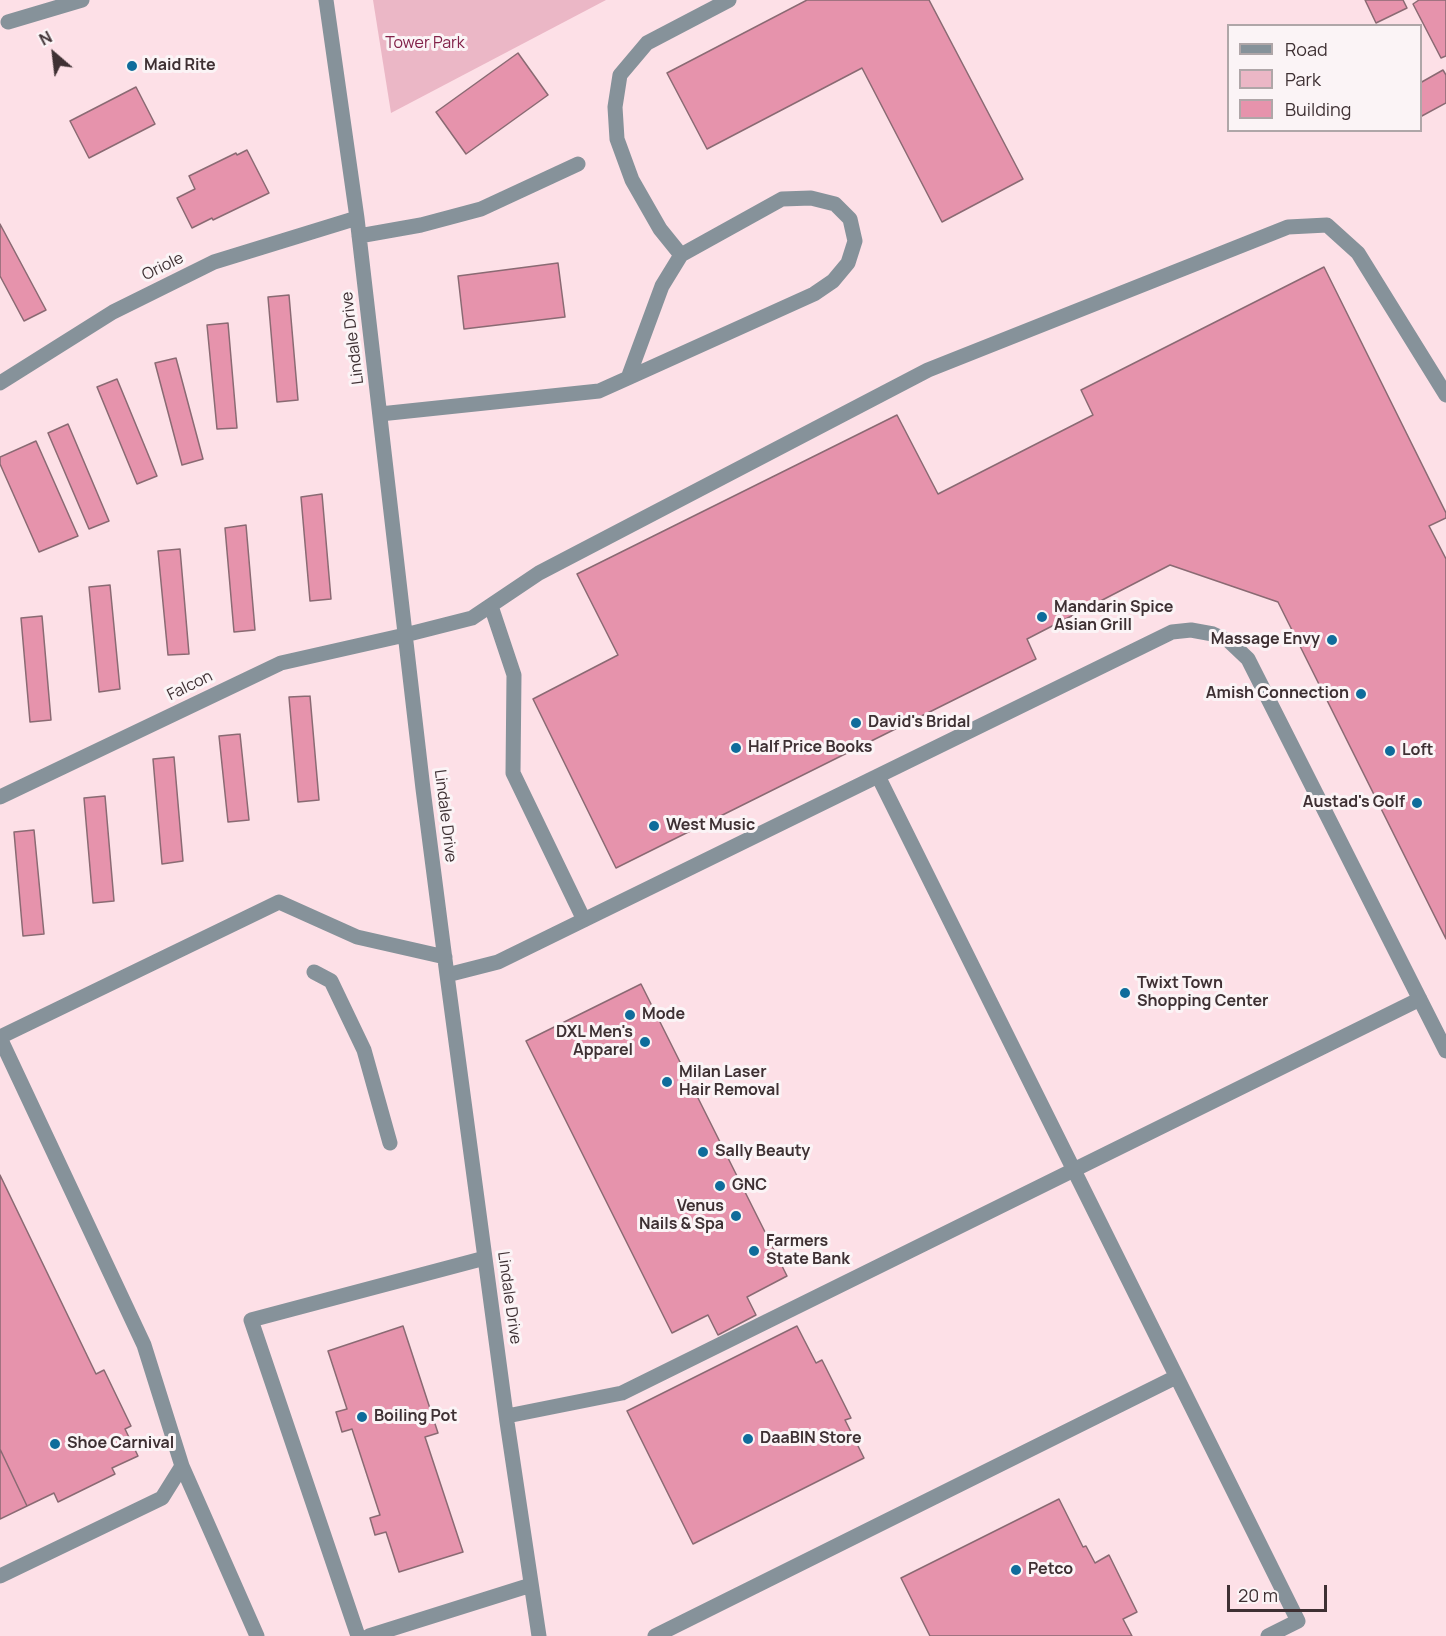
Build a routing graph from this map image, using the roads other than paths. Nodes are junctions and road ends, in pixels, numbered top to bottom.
1 (82, 0) edge
2 (326, 0) edge
3 (729, 0) edge
4 (8, 22) dead end
5 (578, 164) dead end
6 (357, 218) junction
7 (359, 236) junction
8 (681, 255) junction
9 (628, 378) junction
10 (0, 383) edge
11 (1446, 395) edge
12 (380, 414) junction
13 (491, 606) junction
14 (405, 635) junction
15 (878, 776) junction
16 (0, 797) edge
17 (584, 920) junction
18 (445, 957) junction
19 (314, 972) dead end
20 (447, 975) junction
21 (1420, 999) junction
22 (0, 1037) edge
23 (1446, 1051) edge
24 (390, 1143) dead end
25 (1073, 1170) junction
26 (485, 1258) junction
27 (1176, 1377) junction
28 (507, 1416) junction
29 (182, 1466) junction
30 (0, 1576) edge
31 (531, 1585) junction
32 (257, 1636) edge
33 (358, 1636) edge
34 (369, 1636) edge
35 (539, 1636) edge
36 (655, 1636) edge
37 (1268, 1636) edge

1 - 4 street
2 - 6 street, Lindale Drive
3 - 8 street
5 - 7 street
6 - 7 street, Lindale Drive
6 - 10 street, Oriole
7 - 12 street, Lindale Drive
8 - 9 street
8 - 9 street
9 - 12 street
11 - 13 street, Falcon
12 - 14 street, Lindale Drive
13 - 14 street, Falcon
13 - 17 street
14 - 16 street, Falcon
14 - 18 street, Lindale Drive
15 - 17 street
15 - 21 street
15 - 25 street
17 - 20 street
18 - 20 street, Lindale Drive
18 - 22 street
19 - 24 street
20 - 26 street, Lindale Drive
21 - 23 street
21 - 25 street
22 - 29 street
25 - 27 street
25 - 28 street
26 - 28 street, Lindale Drive
26 - 33 street
27 - 36 street
27 - 37 street
28 - 31 street, Lindale Drive
29 - 30 street
29 - 32 street
31 - 34 street
31 - 35 street, Lindale Drive

